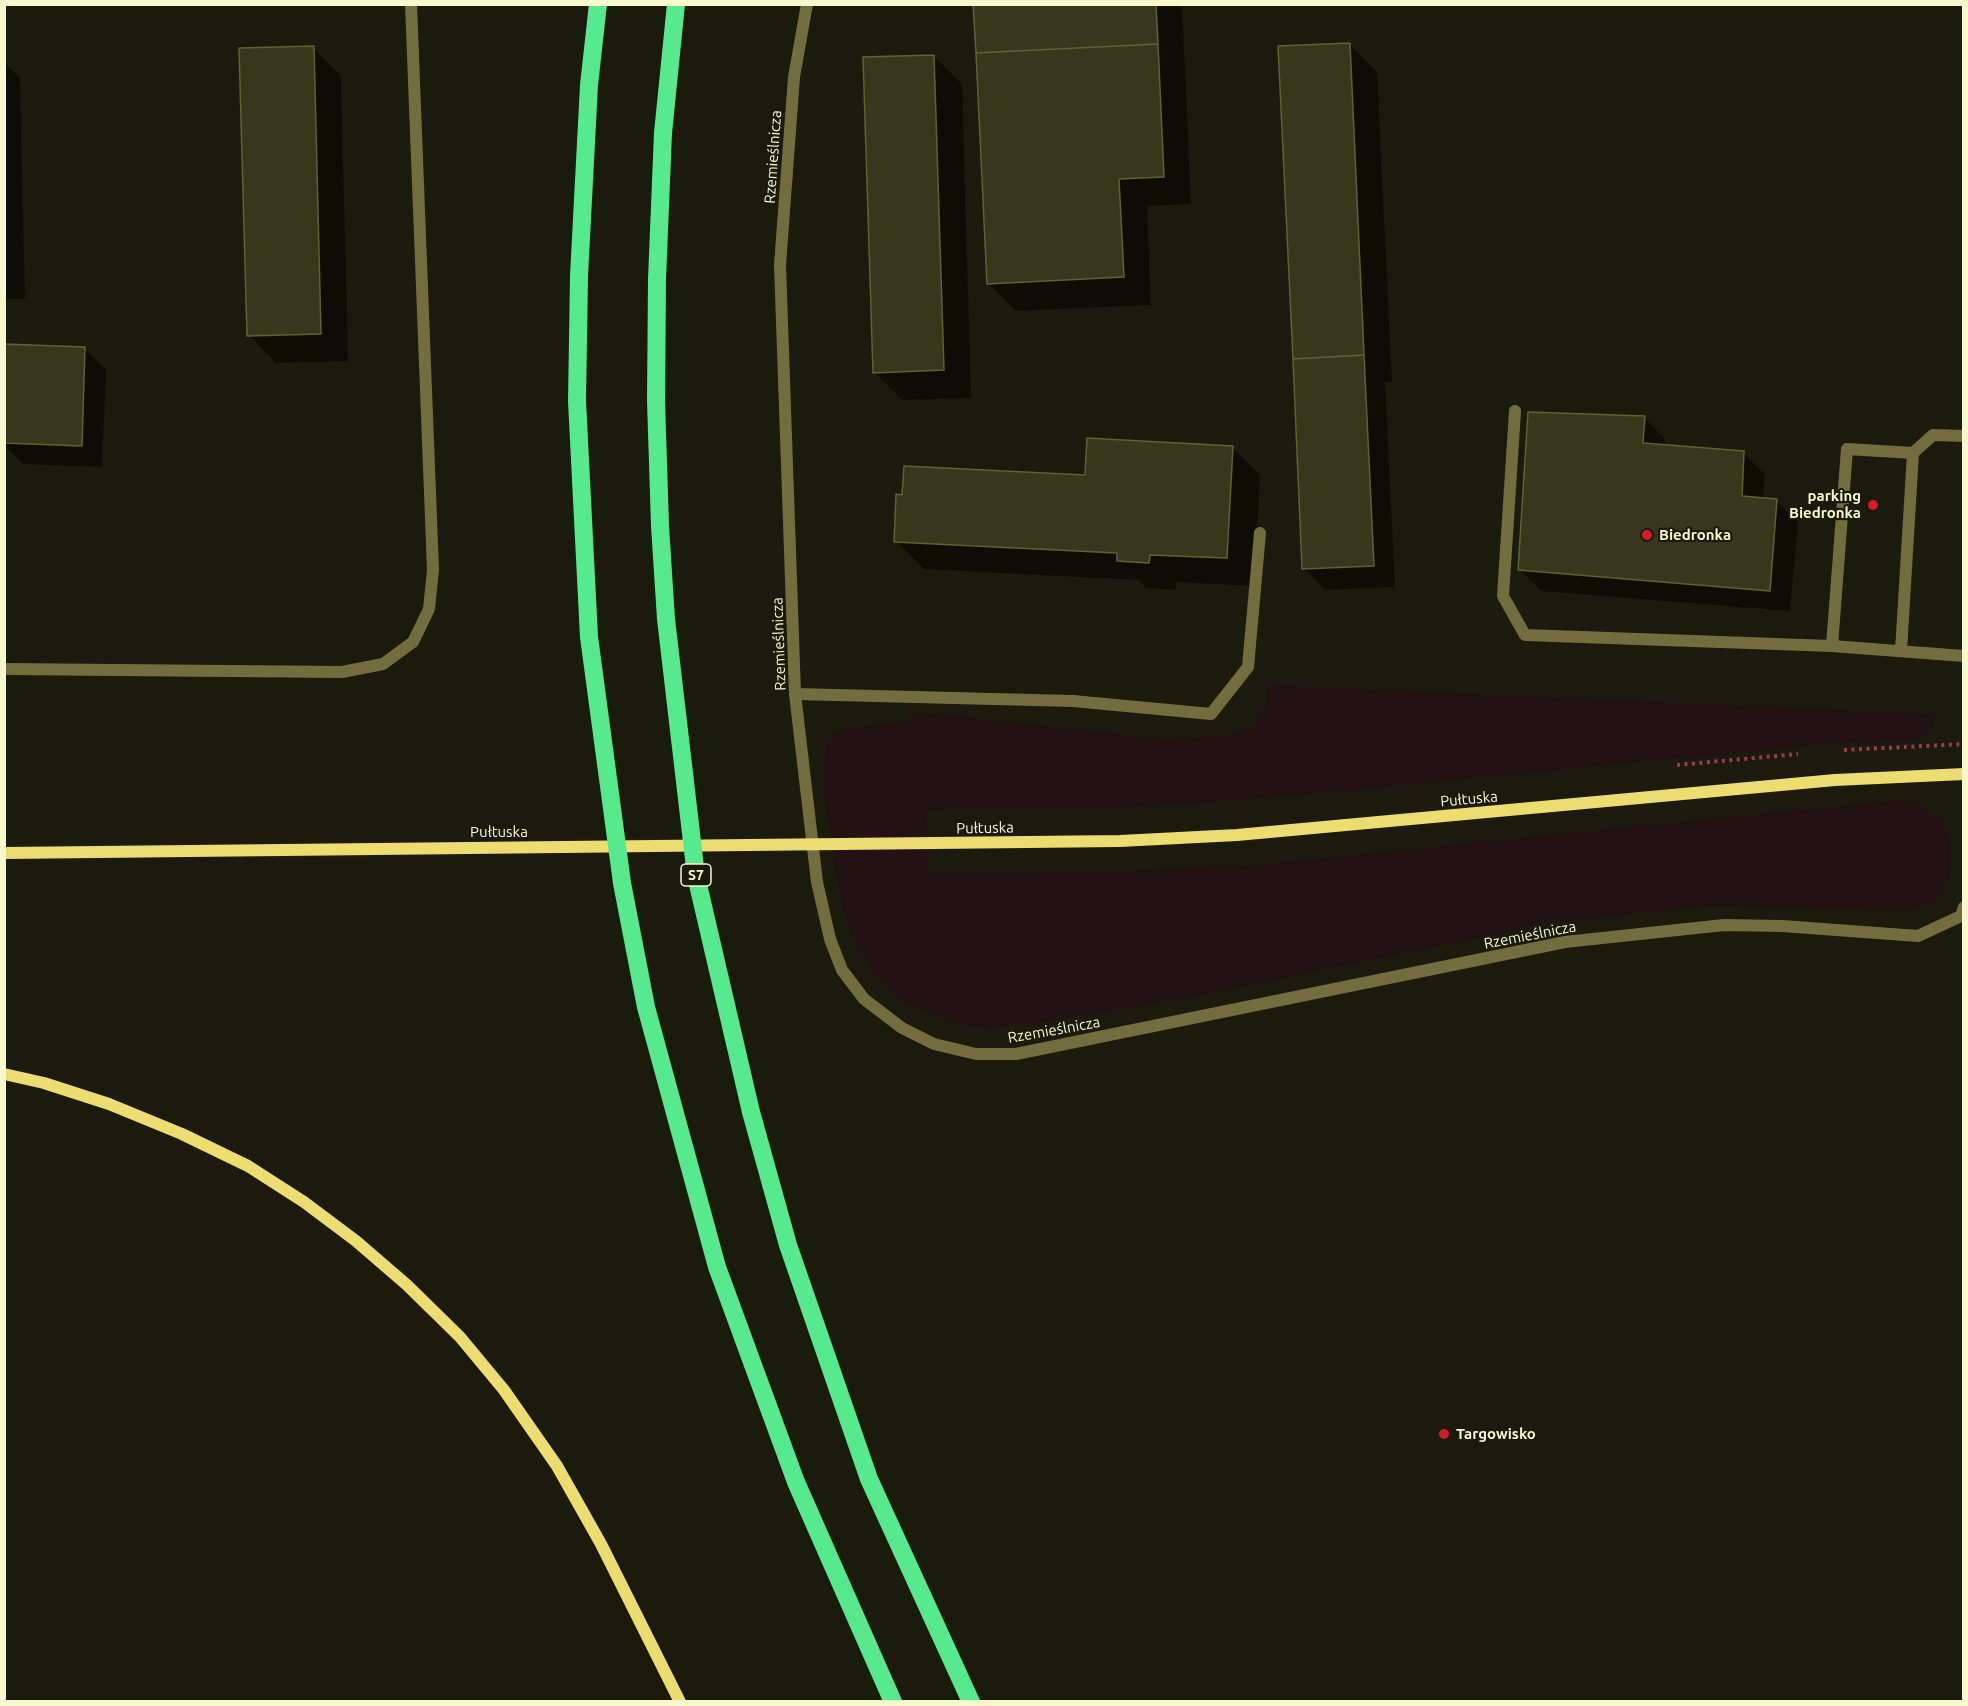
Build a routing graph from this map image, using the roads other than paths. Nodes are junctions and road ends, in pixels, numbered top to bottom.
1 (411, 4) edge
2 (598, 4) edge
3 (676, 4) edge
4 (807, 4) edge
5 (1515, 411) dead end
6 (1964, 436) edge
7 (1913, 453) junction
8 (1260, 533) dead end
9 (1832, 646) junction
10 (1901, 651) junction
11 (1964, 656) edge
12 (4, 669) edge
13 (795, 694) junction
14 (1964, 774) edge
15 (4, 853) edge
16 (1964, 907) edge
17 (4, 1074) edge
18 (681, 1701) edge
19 (893, 1701) edge
20 (971, 1701) edge

1 - 12 street
2 - 19 highway
3 - 20 highway, S7
4 - 13 street, Rzemieślnicza
5 - 9 street
6 - 7 street
7 - 9 street
7 - 10 street
8 - 13 street
9 - 10 street
10 - 11 street
13 - 16 street, Rzemieślnicza
14 - 15 main road, Pułtuska
17 - 18 main road

